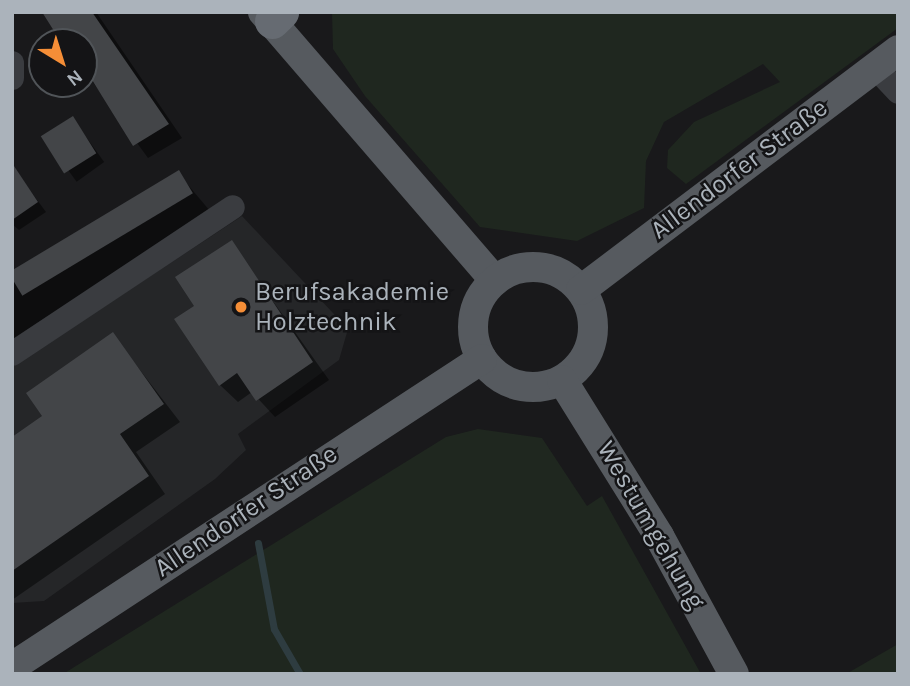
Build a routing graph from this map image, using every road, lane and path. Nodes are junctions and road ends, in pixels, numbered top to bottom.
1 (272, 15) edge
2 (886, 59) edge
3 (898, 92) edge
4 (233, 207) dead end
5 (495, 281) junction
6 (581, 290) junction
7 (12, 354) edge
8 (482, 359) junction
9 (562, 380) junction
10 (12, 667) edge
11 (734, 674) edge

1 - 5 main road
2 - 3 lane
2 - 6 main road, Allendorfer Straße
4 - 7 lane
5 - 6 main road
5 - 8 main road
6 - 9 main road
8 - 9 main road
8 - 10 main road, Allendorfer Straße
9 - 11 main road, Westumgehung

